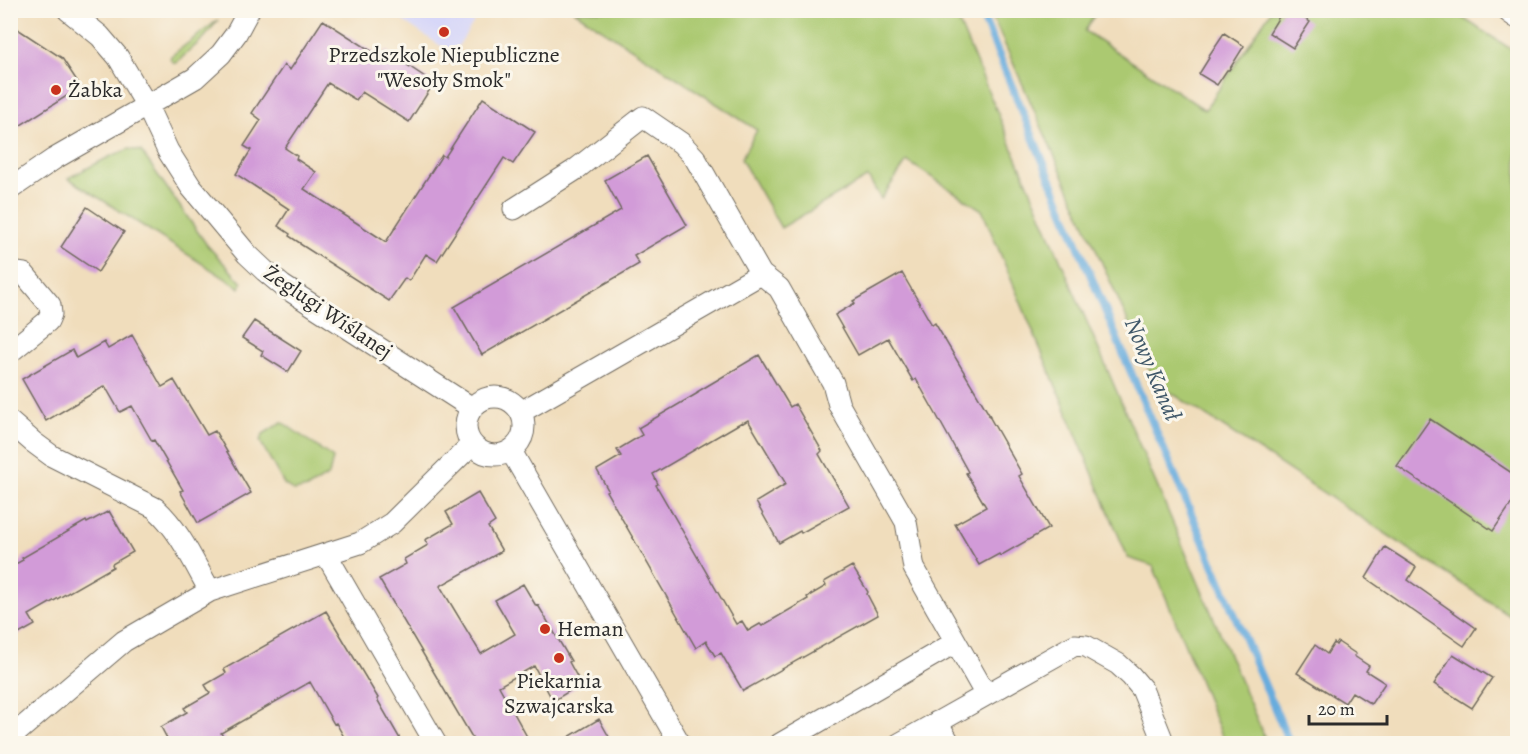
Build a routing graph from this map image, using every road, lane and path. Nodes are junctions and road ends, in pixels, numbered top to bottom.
1 (68, 10) edge
2 (249, 10) edge
3 (1511, 10) edge
4 (1518, 15) edge
5 (147, 106) junction
6 (10, 189) edge
7 (514, 209) dead end
8 (761, 274) junction
9 (10, 276) edge
10 (10, 352) edge
11 (472, 408) junction
12 (521, 412) junction
13 (10, 422) edge
14 (472, 444) junction
15 (511, 451) junction
16 (326, 555) junction
17 (210, 591) junction
18 (956, 642) junction
19 (986, 695) junction
20 (937, 722) junction
21 (10, 738) edge
22 (436, 744) edge
23 (680, 744) edge
24 (780, 744) edge
25 (899, 744) edge
26 (950, 744) edge
27 (1164, 744) edge

1 - 5 street, Żeglugi Wiślanej
2 - 5 street
3 - 4 street
5 - 6 street
5 - 11 street, Żeglugi Wiślanej
7 - 8 street
8 - 12 street
8 - 18 street
9 - 10 street
11 - 12 street
11 - 14 street
12 - 15 street
13 - 17 street
14 - 15 street
14 - 16 street
15 - 23 street
16 - 17 street
16 - 22 street
17 - 21 street
18 - 19 street
18 - 24 street
19 - 20 street
19 - 27 street
20 - 25 street
20 - 26 street

